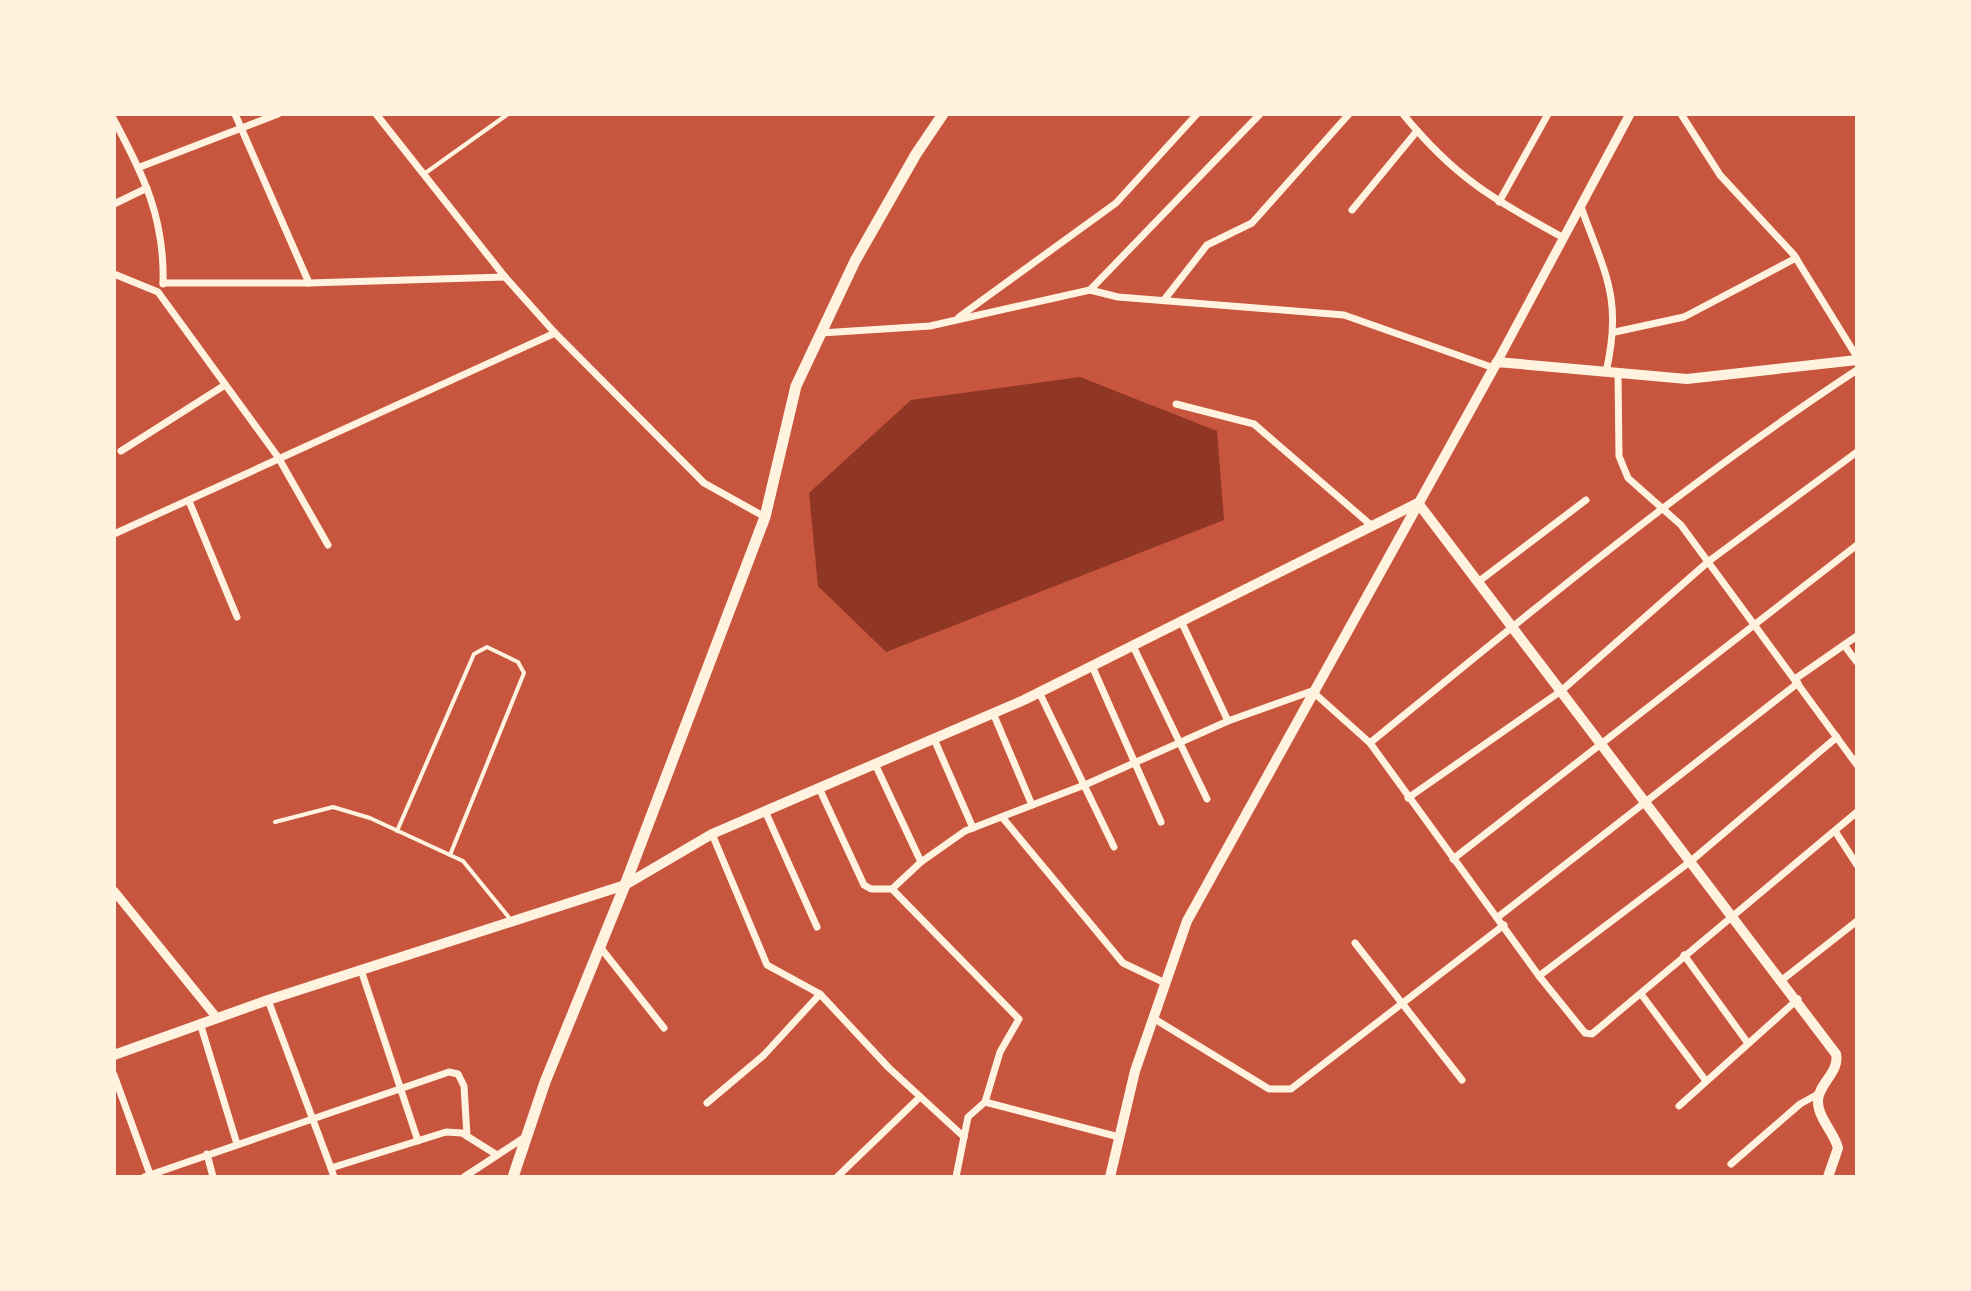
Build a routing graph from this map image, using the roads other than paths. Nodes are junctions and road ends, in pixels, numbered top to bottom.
1 (235, 114) edge
2 (278, 114) edge
3 (376, 114) edge
4 (508, 114) edge
5 (943, 114) edge
6 (1197, 114) edge
7 (1260, 114) edge
8 (1349, 114) edge
9 (1403, 114) edge
10 (1548, 114) edge
11 (1630, 114) edge
12 (1681, 114) edge
13 (114, 120) edge
14 (242, 128) junction
15 (1417, 131) junction
16 (140, 167) junction
17 (424, 174) junction
18 (147, 188) junction
19 (1499, 202) junction
20 (114, 204) edge
21 (1581, 207) junction
22 (1352, 210) dead end
23 (1564, 238) junction
24 (1796, 258) junction
25 (114, 274) edge
26 (505, 277) junction
27 (163, 283) junction
28 (309, 283) junction
29 (1090, 290) junction
30 (158, 292) junction
31 (1164, 300) junction
32 (955, 320) junction
33 (1615, 332) junction
34 (555, 333) junction
35 (821, 333) junction
36 (1857, 359) edge
37 (1496, 365) junction
38 (1857, 370) edge
39 (1606, 372) junction
40 (1618, 373) junction
41 (225, 385) junction
42 (1176, 404) dead end
43 (121, 451) dead end
44 (1857, 452) edge
45 (278, 457) junction
46 (1586, 500) dead end
47 (189, 501) junction
48 (1418, 503) junction
49 (1662, 507) junction
50 (765, 517) junction
51 (1372, 526) junction
52 (114, 534) edge
53 (328, 545) dead end
54 (1857, 545) edge
55 (1709, 561) junction
56 (1478, 582) junction
57 (237, 617) dead end
58 (1181, 621) junction
59 (1754, 621) junction
60 (1512, 627) junction
61 (1857, 636) edge
62 (1844, 645) junction
63 (1133, 646) junction
64 (1857, 662) edge
65 (1092, 666) junction
66 (1797, 681) junction
67 (1312, 691) junction
68 (1561, 691) junction
69 (1039, 692) junction
70 (993, 713) junction
71 (1228, 721) junction
72 (1837, 737) junction
73 (934, 739) junction
74 (1600, 742) junction
75 (1180, 743) junction
76 (1370, 743) junction
77 (1135, 763) junction
78 (875, 764) junction
79 (1857, 765) edge
80 (1082, 786) junction
81 (819, 788) junction
82 (1408, 798) junction
83 (1207, 799) dead end
84 (1646, 802) junction
85 (1032, 805) junction
86 (765, 811) junction
87 (1857, 812) edge
88 (1002, 817) junction
89 (275, 822) dead end
90 (1161, 822) dead end
91 (973, 828) junction
92 (397, 831) junction
93 (1835, 831) junction
94 (712, 834) junction
95 (1114, 847) dead end
96 (450, 855) junction
97 (1453, 859) junction
98 (1691, 861) junction
99 (921, 862) junction
100 (1857, 865) edge
101 (625, 885) junction
102 (892, 889) junction
103 (114, 891) edge
104 (1498, 917) junction
105 (1733, 917) junction
106 (1857, 921) edge
107 (512, 922) junction
108 (1504, 925) junction
109 (817, 927) dead end
110 (1355, 943) dead end
111 (600, 947) junction
112 (1684, 955) junction
113 (362, 973) junction
114 (1539, 976) junction
115 (1782, 980) junction
116 (1165, 983) junction
117 (820, 994) junction
118 (1641, 994) junction
119 (1798, 999) junction
120 (268, 1000) junction
121 (1404, 1003) junction
122 (217, 1018) junction
123 (1153, 1018) junction
124 (200, 1023) junction
125 (664, 1028) dead end
126 (1747, 1042) junction
127 (114, 1055) edge
128 (114, 1075) edge
129 (1462, 1080) dead end
130 (1706, 1081) junction
131 (400, 1088) junction
132 (1820, 1093) junction
133 (920, 1097) junction
134 (985, 1102) junction
135 (707, 1103) dead end
136 (1679, 1106) dead end
137 (314, 1116) junction
138 (467, 1136) junction
139 (527, 1136) junction
140 (964, 1137) junction
141 (1119, 1137) junction
142 (418, 1141) junction
143 (237, 1144) junction
144 (207, 1154) junction
145 (497, 1155) junction
146 (1731, 1164) dead end
147 (331, 1168) junction
148 (148, 1176) edge
149 (213, 1177) edge
150 (334, 1177) edge
151 (464, 1177) edge
152 (513, 1177) edge
153 (837, 1177) edge
154 (956, 1177) edge
155 (1110, 1177) edge
156 (1828, 1177) edge

1 - 14 street
2 - 14 street
3 - 17 street
4 - 17 lane
5 - 35 main road
6 - 32 street
7 - 29 street
8 - 31 street
9 - 15 street
10 - 19 street
11 - 21 street
12 - 24 street
13 - 16 street
14 - 16 street
14 - 28 street
15 - 19 street
15 - 22 street
16 - 18 street
17 - 26 street
18 - 20 street
18 - 27 street
19 - 23 street
21 - 23 street
21 - 33 street
23 - 37 street
24 - 33 street
24 - 36 street
25 - 30 street
26 - 28 street
26 - 34 street
27 - 28 street
27 - 30 street
29 - 31 street
29 - 32 street
30 - 41 street
31 - 37 street
32 - 35 street
33 - 39 street
34 - 45 street
34 - 50 street
35 - 50 main road
36 - 40 main road
37 - 39 main road
37 - 48 main road
38 - 49 street
39 - 40 main road
40 - 49 street
41 - 43 street
41 - 45 street
42 - 51 street
44 - 55 street
45 - 47 street
45 - 53 street
46 - 56 street
47 - 52 street
47 - 57 street
48 - 51 main road
48 - 56 main road
48 - 67 main road
49 - 55 street
49 - 60 street
50 - 101 main road
51 - 58 main road
54 - 59 street
55 - 59 street
55 - 68 street
56 - 60 main road
58 - 63 main road
58 - 71 street
59 - 66 street
59 - 74 street
60 - 68 main road
60 - 76 street
61 - 62 street
62 - 64 street
62 - 66 street
63 - 65 main road
63 - 75 street
65 - 69 main road
65 - 77 street
66 - 72 street
66 - 84 street
67 - 71 street
67 - 76 street
67 - 116 main road
68 - 74 main road
68 - 82 street
69 - 70 main road
69 - 80 street
70 - 73 main road
70 - 85 street
71 - 75 street
72 - 79 street
72 - 98 street
73 - 78 main road
73 - 91 street
74 - 84 main road
74 - 97 street
75 - 77 street
75 - 83 street
76 - 82 street
77 - 80 street
77 - 90 street
78 - 81 main road
78 - 99 street
80 - 85 street
80 - 95 street
81 - 86 main road
81 - 102 street
82 - 97 street
84 - 98 main road
84 - 104 street
85 - 88 street
86 - 94 main road
86 - 109 street
87 - 93 street
88 - 91 street
88 - 116 street
89 - 92 lane
91 - 99 street
92 - 96 lane
92 - 96 lane
93 - 100 street
93 - 105 street
94 - 101 main road
94 - 117 street
96 - 107 lane
97 - 104 street
98 - 105 main road
98 - 114 street
99 - 102 street
101 - 107 main road
101 - 111 main road
102 - 134 street
103 - 122 street
104 - 108 street
105 - 112 street
105 - 115 main road
106 - 115 street
107 - 113 main road
108 - 114 street
108 - 121 street
110 - 121 street
111 - 125 street
111 - 139 main road
112 - 118 street
112 - 126 street
113 - 120 main road
113 - 131 street
114 - 118 street
115 - 119 main road
116 - 123 main road
117 - 133 street
117 - 135 street
118 - 130 street
119 - 126 street
119 - 132 main road
120 - 122 main road
120 - 137 street
121 - 123 street
121 - 129 street
122 - 124 main road
123 - 141 main road
124 - 127 main road
124 - 143 street
126 - 130 street
128 - 148 street
130 - 136 street
131 - 137 street
131 - 138 street
131 - 142 street
132 - 146 street
132 - 156 main road
133 - 140 street
133 - 153 street
134 - 140 street
134 - 141 street
137 - 143 street
137 - 147 street
138 - 142 street
138 - 145 street
139 - 145 street
139 - 152 main road
140 - 154 street
141 - 155 main road
142 - 147 street
143 - 144 street
144 - 148 street
144 - 149 street
145 - 151 street
147 - 150 street

